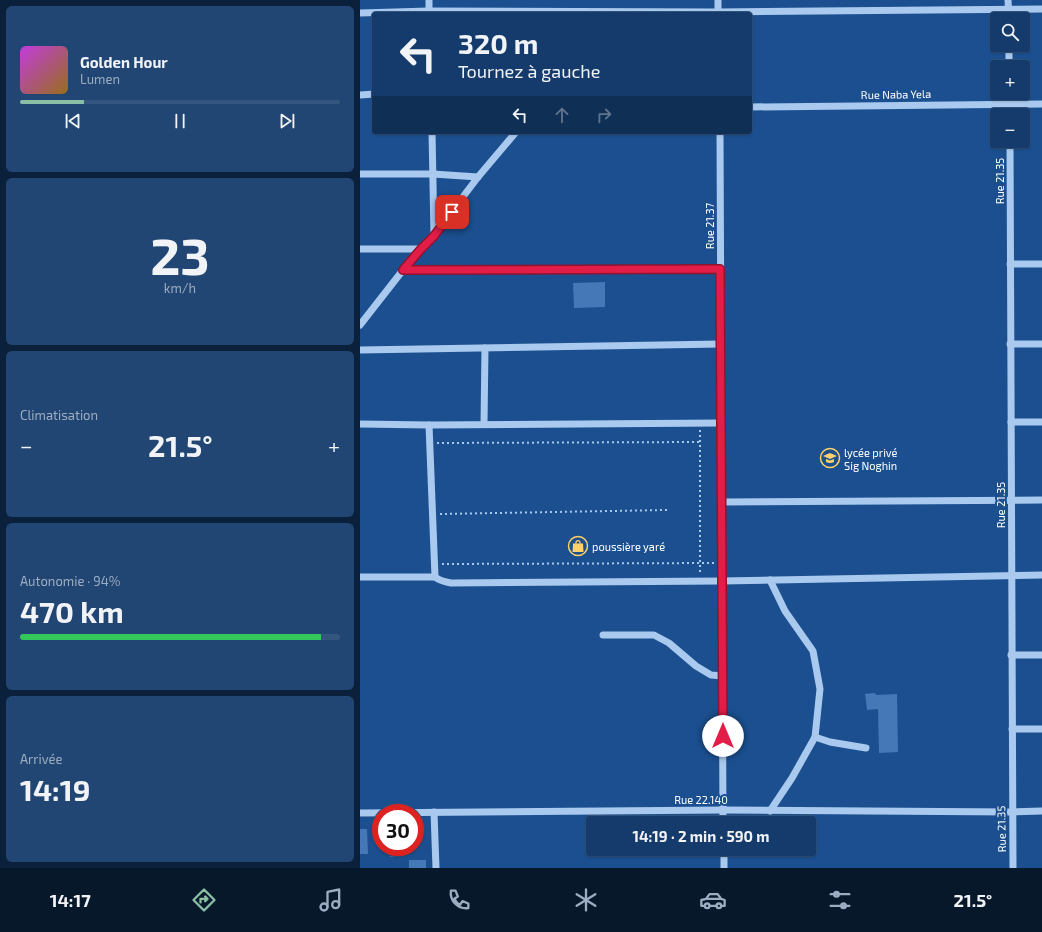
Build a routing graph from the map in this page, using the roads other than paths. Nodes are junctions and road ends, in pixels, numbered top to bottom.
1 (429, 0) edge
2 (718, 0) edge
3 (1008, 0) edge
4 (1042, 9) edge
5 (1009, 10) junction
6 (429, 12) edge
7 (718, 12) edge
8 (360, 13) edge
9 (372, 13) edge
10 (752, 13) edge
11 (372, 94) edge
12 (360, 95) edge
13 (1010, 100) edge
14 (1010, 104) junction
15 (1042, 104) edge
16 (752, 107) edge
17 (1010, 108) edge
18 (432, 134) edge
19 (514, 134) edge
20 (720, 134) edge
21 (1010, 148) edge
22 (360, 174) edge
23 (433, 174) junction
24 (478, 177) junction
25 (434, 236) junction
26 (421, 249) junction
27 (360, 250) edge
28 (1010, 264) junction
29 (1042, 264) edge
30 (720, 269) junction
31 (403, 270) junction
32 (360, 325) edge
33 (721, 344) junction
34 (1010, 344) junction
35 (1042, 344) edge
36 (485, 348) junction
37 (360, 350) edge
38 (1011, 422) junction
39 (1042, 422) edge
40 (721, 423) junction
41 (360, 424) edge
42 (484, 424) junction
43 (430, 425) junction
44 (1011, 500) junction
45 (1042, 500) edge
46 (722, 502) junction
47 (1011, 575) junction
48 (1042, 575) edge
49 (435, 577) junction
50 (362, 578) edge
51 (722, 580) junction
52 (770, 580) junction
53 (602, 635) dead end
54 (1011, 655) junction
55 (1042, 655) edge
56 (722, 676) junction
57 (1012, 729) junction
58 (1042, 729) edge
59 (815, 737) junction
60 (866, 748) dead end
61 (723, 810) junction
62 (770, 811) junction
63 (1042, 811) edge
64 (434, 812) junction
65 (1012, 812) junction
66 (360, 813) edge
67 (723, 816) edge
68 (724, 856) edge
69 (436, 868) edge
70 (724, 868) edge
71 (1013, 868) edge

1 - 6 street
2 - 7 street
3 - 5 street
4 - 5 street
5 - 10 street
8 - 9 street
11 - 12 street
13 - 14 street
14 - 15 street, Rue Naba Yela
14 - 16 street, Rue Naba Yela
14 - 17 street
18 - 23 street
19 - 24 street
20 - 30 street, Rue 21.37
21 - 28 street, Rue 21.35
22 - 23 street
23 - 24 street
23 - 25 street
24 - 25 street
25 - 26 street
26 - 27 street
26 - 31 street
28 - 29 street
28 - 34 street, Rue 21.35
30 - 31 street
30 - 33 street, Rue 21.37
31 - 32 street
33 - 36 street
33 - 40 street, Rue 21.37
34 - 35 street
34 - 38 street, Rue 21.35
36 - 37 street
36 - 42 street
38 - 39 street
38 - 44 street, Rue 21.35
40 - 42 street
40 - 46 street, Rue 21.37
41 - 43 street
42 - 43 street
43 - 49 street
44 - 45 street
44 - 46 street
44 - 47 street, Rue 21.35
46 - 51 street, Rue 21.37
47 - 48 street
47 - 52 street
47 - 54 street, Rue 21.35
49 - 50 street
49 - 51 street
51 - 52 street
51 - 56 street, Rue 21.37
52 - 59 street
53 - 56 street
54 - 55 street
54 - 57 street, Rue 21.35
56 - 61 street, Rue 21.37
57 - 58 street
57 - 65 street, Rue 21.35
59 - 60 street
59 - 62 street
61 - 62 street, Rue 22.140
61 - 64 street, Rue 22.140
61 - 67 street, Rue 21.37
62 - 65 street, Rue 22.140
63 - 65 street, Rue 22.140
64 - 66 street, Rue 22.140
64 - 69 street
65 - 71 street, Rue 21.35
68 - 70 street

